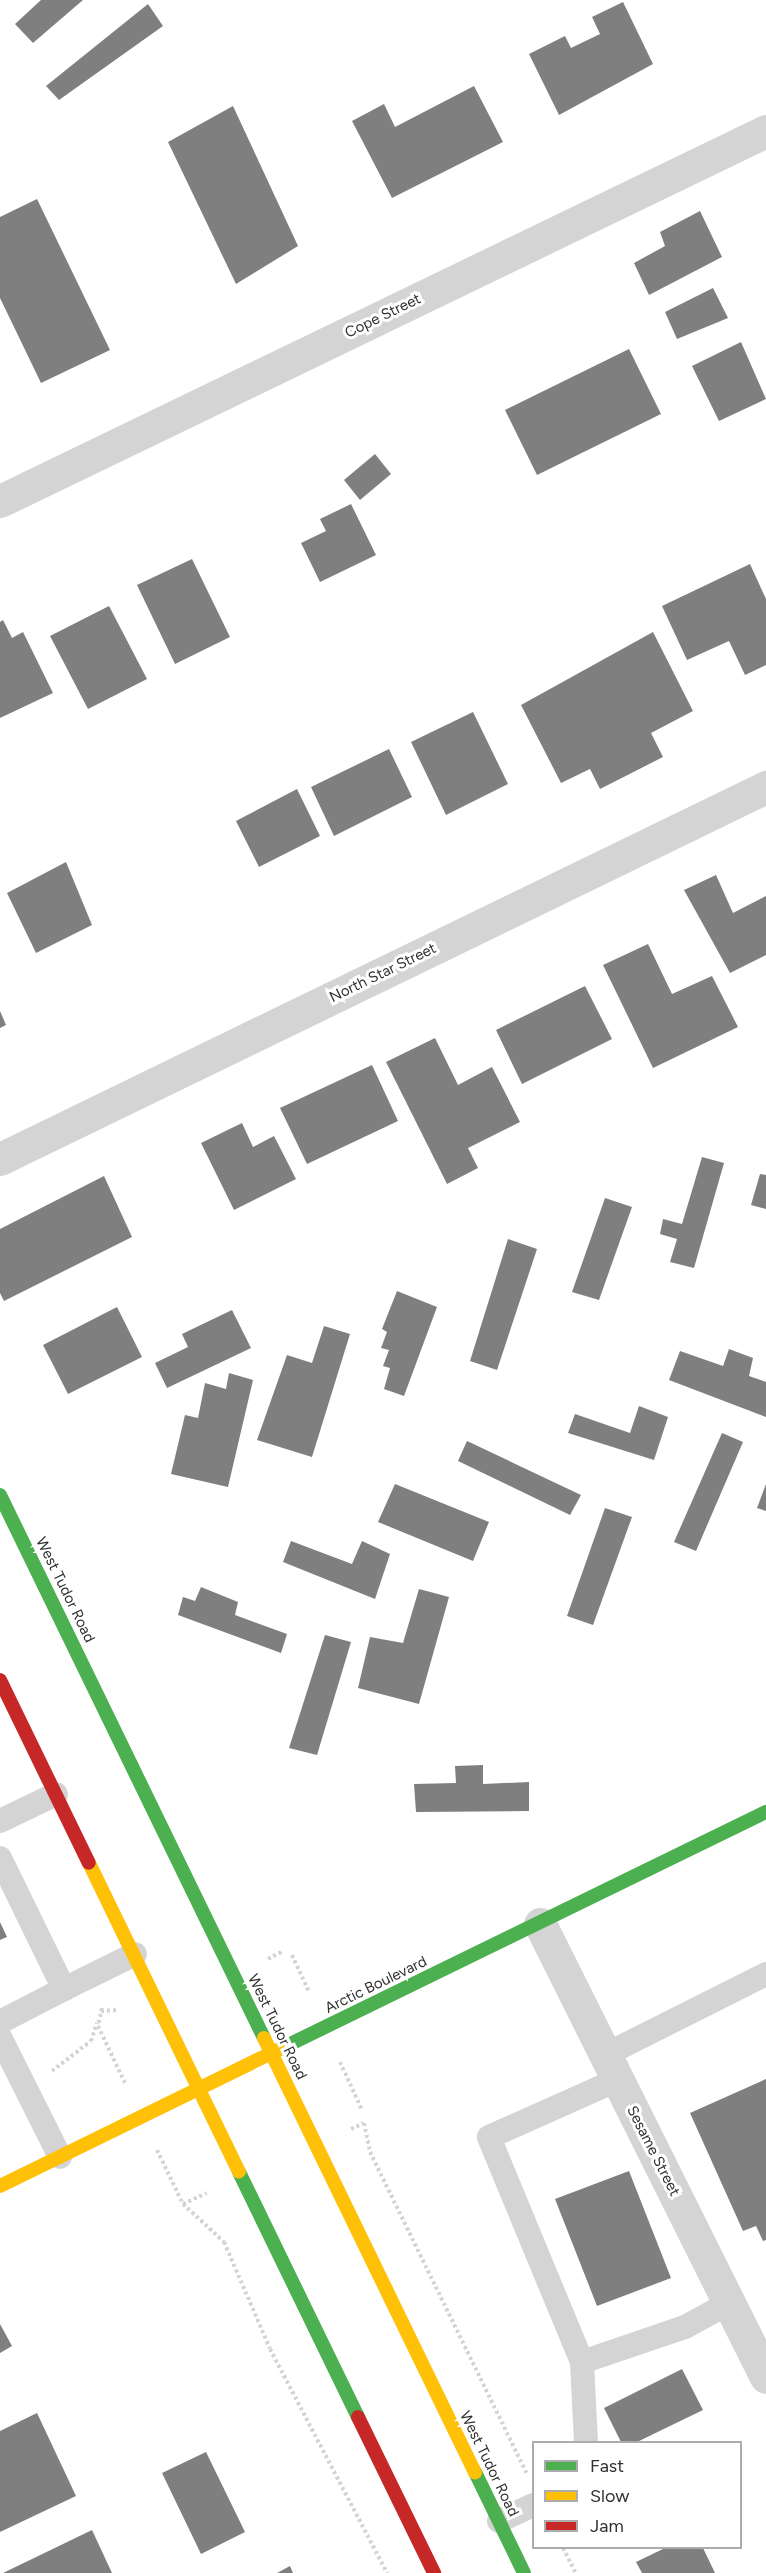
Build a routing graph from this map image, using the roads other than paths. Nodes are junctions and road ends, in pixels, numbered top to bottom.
1 (766, 131) edge
2 (0, 501) edge
3 (766, 787) edge
4 (0, 1159) edge
5 (0, 1495) edge
6 (0, 1680) edge
7 (56, 1794) junction
8 (766, 1812) edge
9 (0, 1821) edge
10 (0, 1858) edge
11 (540, 1924) junction
12 (135, 1954) junction
13 (766, 1974) edge
14 (64, 1989) junction
15 (0, 2022) edge
16 (0, 2037) edge
17 (271, 2054) junction
18 (611, 2067) junction
19 (201, 2088) junction
20 (60, 2157) junction
21 (0, 2186) edge
22 (729, 2303) junction
23 (582, 2362) junction
24 (766, 2377) edge
25 (586, 2441) edge
26 (532, 2506) edge
27 (499, 2521) junction
28 (434, 2573) edge
29 (524, 2573) edge

1 - 2 street, Cope Street
3 - 4 street, North Star Street
5 - 17 main road, West Tudor Road
6 - 7 main road
7 - 9 lane
7 - 12 main road
8 - 11 main road, Arctic Boulevard
10 - 14 lane
11 - 17 main road, Arctic Boulevard
11 - 18 street, Sesame Street
12 - 14 lane
12 - 19 main road
13 - 18 lane
14 - 15 lane
16 - 20 lane
17 - 19 main road, Arctic Boulevard
17 - 27 main road, West Tudor Road
18 - 22 street, Sesame Street
18 - 23 lane
19 - 20 main road, Arctic Boulevard
19 - 28 main road
20 - 21 main road, Arctic Boulevard
22 - 23 lane
22 - 24 street, Sesame Street
23 - 25 lane
26 - 27 lane
27 - 29 main road, West Tudor Road

